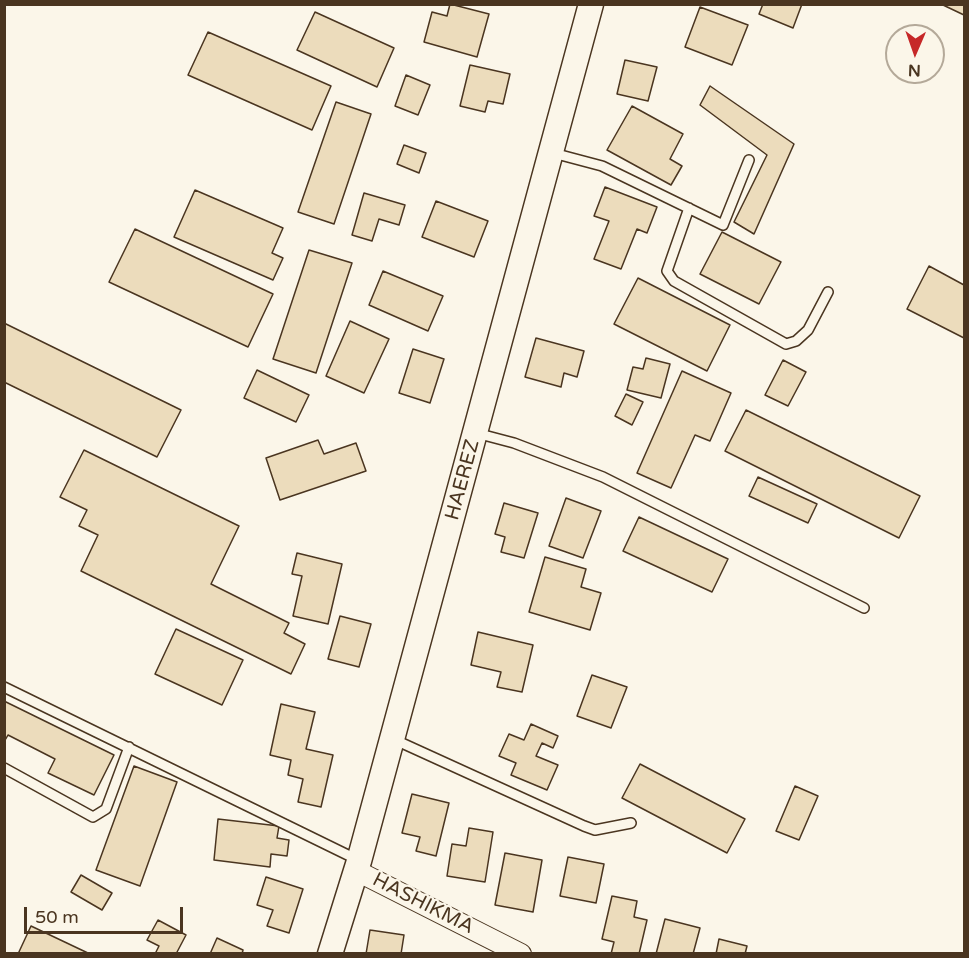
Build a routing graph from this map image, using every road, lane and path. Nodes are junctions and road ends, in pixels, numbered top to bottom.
1 (591, 4) edge
2 (551, 152) junction
3 (749, 160) dead end
4 (689, 208) junction
5 (828, 292) dead end
6 (475, 433) junction
7 (864, 608) dead end
8 (4, 687) edge
9 (393, 739) junction
10 (129, 747) junction
11 (4, 768) edge
12 (631, 823) dead end
13 (358, 866) junction
14 (330, 954) edge
15 (521, 954) edge

1 - 2 street, HAEREZ
2 - 4 lane
2 - 6 street, HAEREZ
3 - 4 lane
4 - 5 lane
6 - 7 lane
6 - 9 street, HAEREZ
8 - 10 lane
9 - 12 lane
9 - 13 street, HAEREZ
10 - 11 lane
10 - 13 lane
13 - 14 street, HAEREZ
13 - 15 street, HASHIKMA

